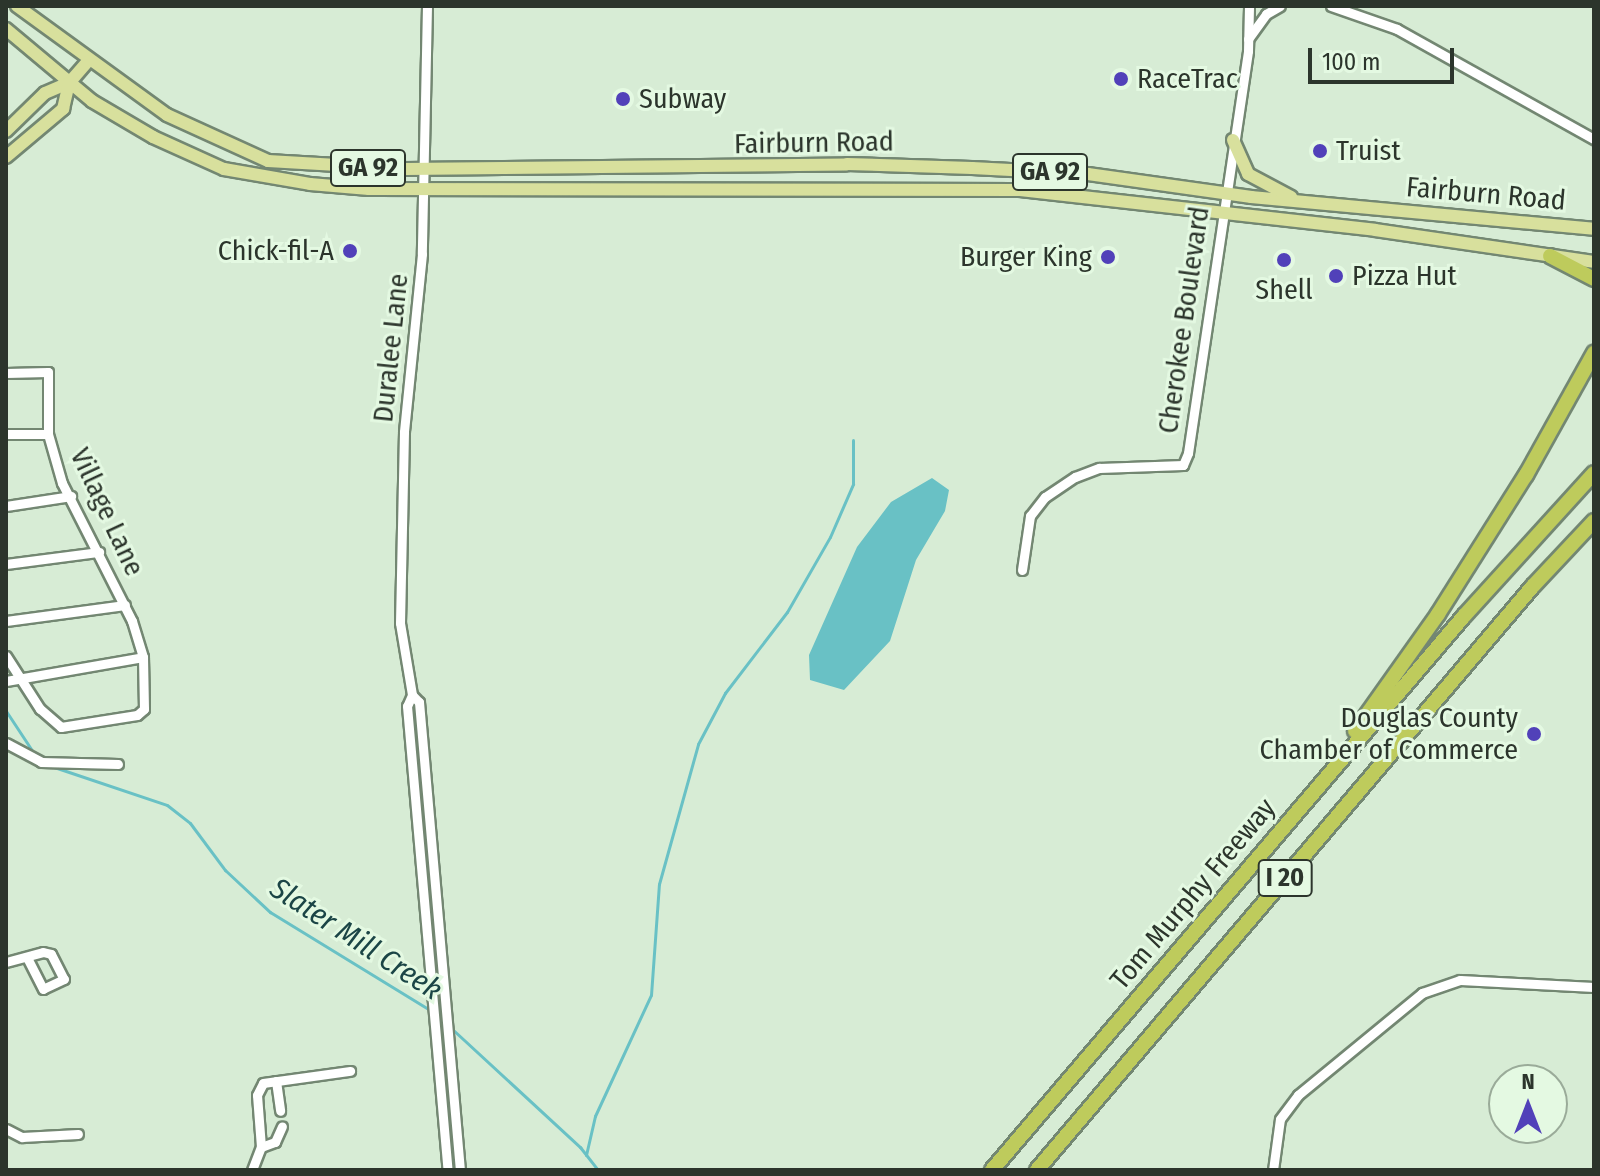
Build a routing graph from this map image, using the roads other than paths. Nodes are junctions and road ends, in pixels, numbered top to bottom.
1 (17, 6) edge
2 (427, 6) edge
3 (1249, 6) edge
4 (1280, 6) edge
5 (1331, 6) edge
6 (6, 29) edge
7 (1248, 39) junction
8 (87, 62) junction
9 (69, 83) junction
10 (6, 131) edge
11 (1594, 139) edge
12 (1233, 140) junction
13 (6, 157) edge
14 (425, 169) junction
15 (425, 188) junction
16 (1224, 192) junction
17 (1302, 202) junction
18 (1221, 211) junction
19 (1594, 229) edge
20 (1550, 256) junction
21 (1594, 262) edge
22 (1594, 279) edge
23 (1594, 353) edge
24 (6, 373) edge
25 (6, 434) edge
26 (48, 434) junction
27 (1594, 473) edge
28 (71, 496) junction
29 (6, 506) edge
30 (1594, 521) edge
31 (1594, 535) edge
32 (99, 552) junction
33 (6, 564) edge
34 (1022, 570) dead end
35 (1533, 586) junction
36 (125, 605) junction
37 (6, 621) edge
38 (6, 656) edge
39 (143, 657) junction
40 (19, 677) junction
41 (6, 681) edge
42 (412, 695) junction
43 (6, 743) edge
44 (118, 764) dead end
45 (1299, 809) junction
46 (27, 958) dead end
47 (6, 962) edge
48 (1594, 987) edge
49 (350, 1071) dead end
50 (276, 1081) junction
51 (280, 1111) dead end
52 (282, 1126) dead end
53 (6, 1129) edge
54 (78, 1134) dead end
55 (261, 1147) junction
56 (252, 1170) edge
57 (448, 1170) edge
58 (460, 1170) edge
59 (992, 1170) edge
60 (1037, 1170) edge
61 (1273, 1170) edge

1 - 8 main road, GA 92
2 - 14 street, Duralee Lane
3 - 7 street, Cherokee Boulevard
4 - 7 street
5 - 11 street
6 - 9 main road, GA 92
7 - 12 street, Cherokee Boulevard
8 - 9 main road
8 - 14 main road, Fairburn Road / GA 92
9 - 10 main road
9 - 13 main road
9 - 15 main road, Fairburn Road / GA 92
12 - 16 street, Cherokee Boulevard
12 - 17 main road
14 - 15 street, Duralee Lane
14 - 16 main road, Fairburn Road / GA 92
15 - 18 main road, Fairburn Road / GA 92
15 - 42 street, Duralee Lane
16 - 17 main road, Fairburn Road / GA 92
16 - 18 street, Cherokee Boulevard
17 - 19 main road, Fairburn Road / GA 92
18 - 20 main road, Fairburn Road / GA 92
18 - 34 street, Cherokee Boulevard
20 - 21 main road, Fairburn Road / GA 92
20 - 22 highway
23 - 45 highway
24 - 26 street, Village Lane
25 - 26 street
26 - 28 street, Village Lane
27 - 45 highway, Tom Murphy Freeway / I 20
28 - 29 street
28 - 32 street, Village Lane
30 - 35 highway, I 20
31 - 35 highway
32 - 33 street
32 - 36 street, Village Lane
35 - 60 highway, I 20
36 - 37 street
36 - 39 street, Village Lane
38 - 40 street
39 - 40 street
39 - 40 street, Village Lane
40 - 41 street
42 - 57 street, Duralee Lane
42 - 58 street, Duralee Lane
43 - 44 street
45 - 59 highway, Tom Murphy Freeway / I 20
46 - 47 street
48 - 61 street
49 - 50 street
50 - 51 street
50 - 55 street
52 - 55 street
53 - 54 street
55 - 56 street

